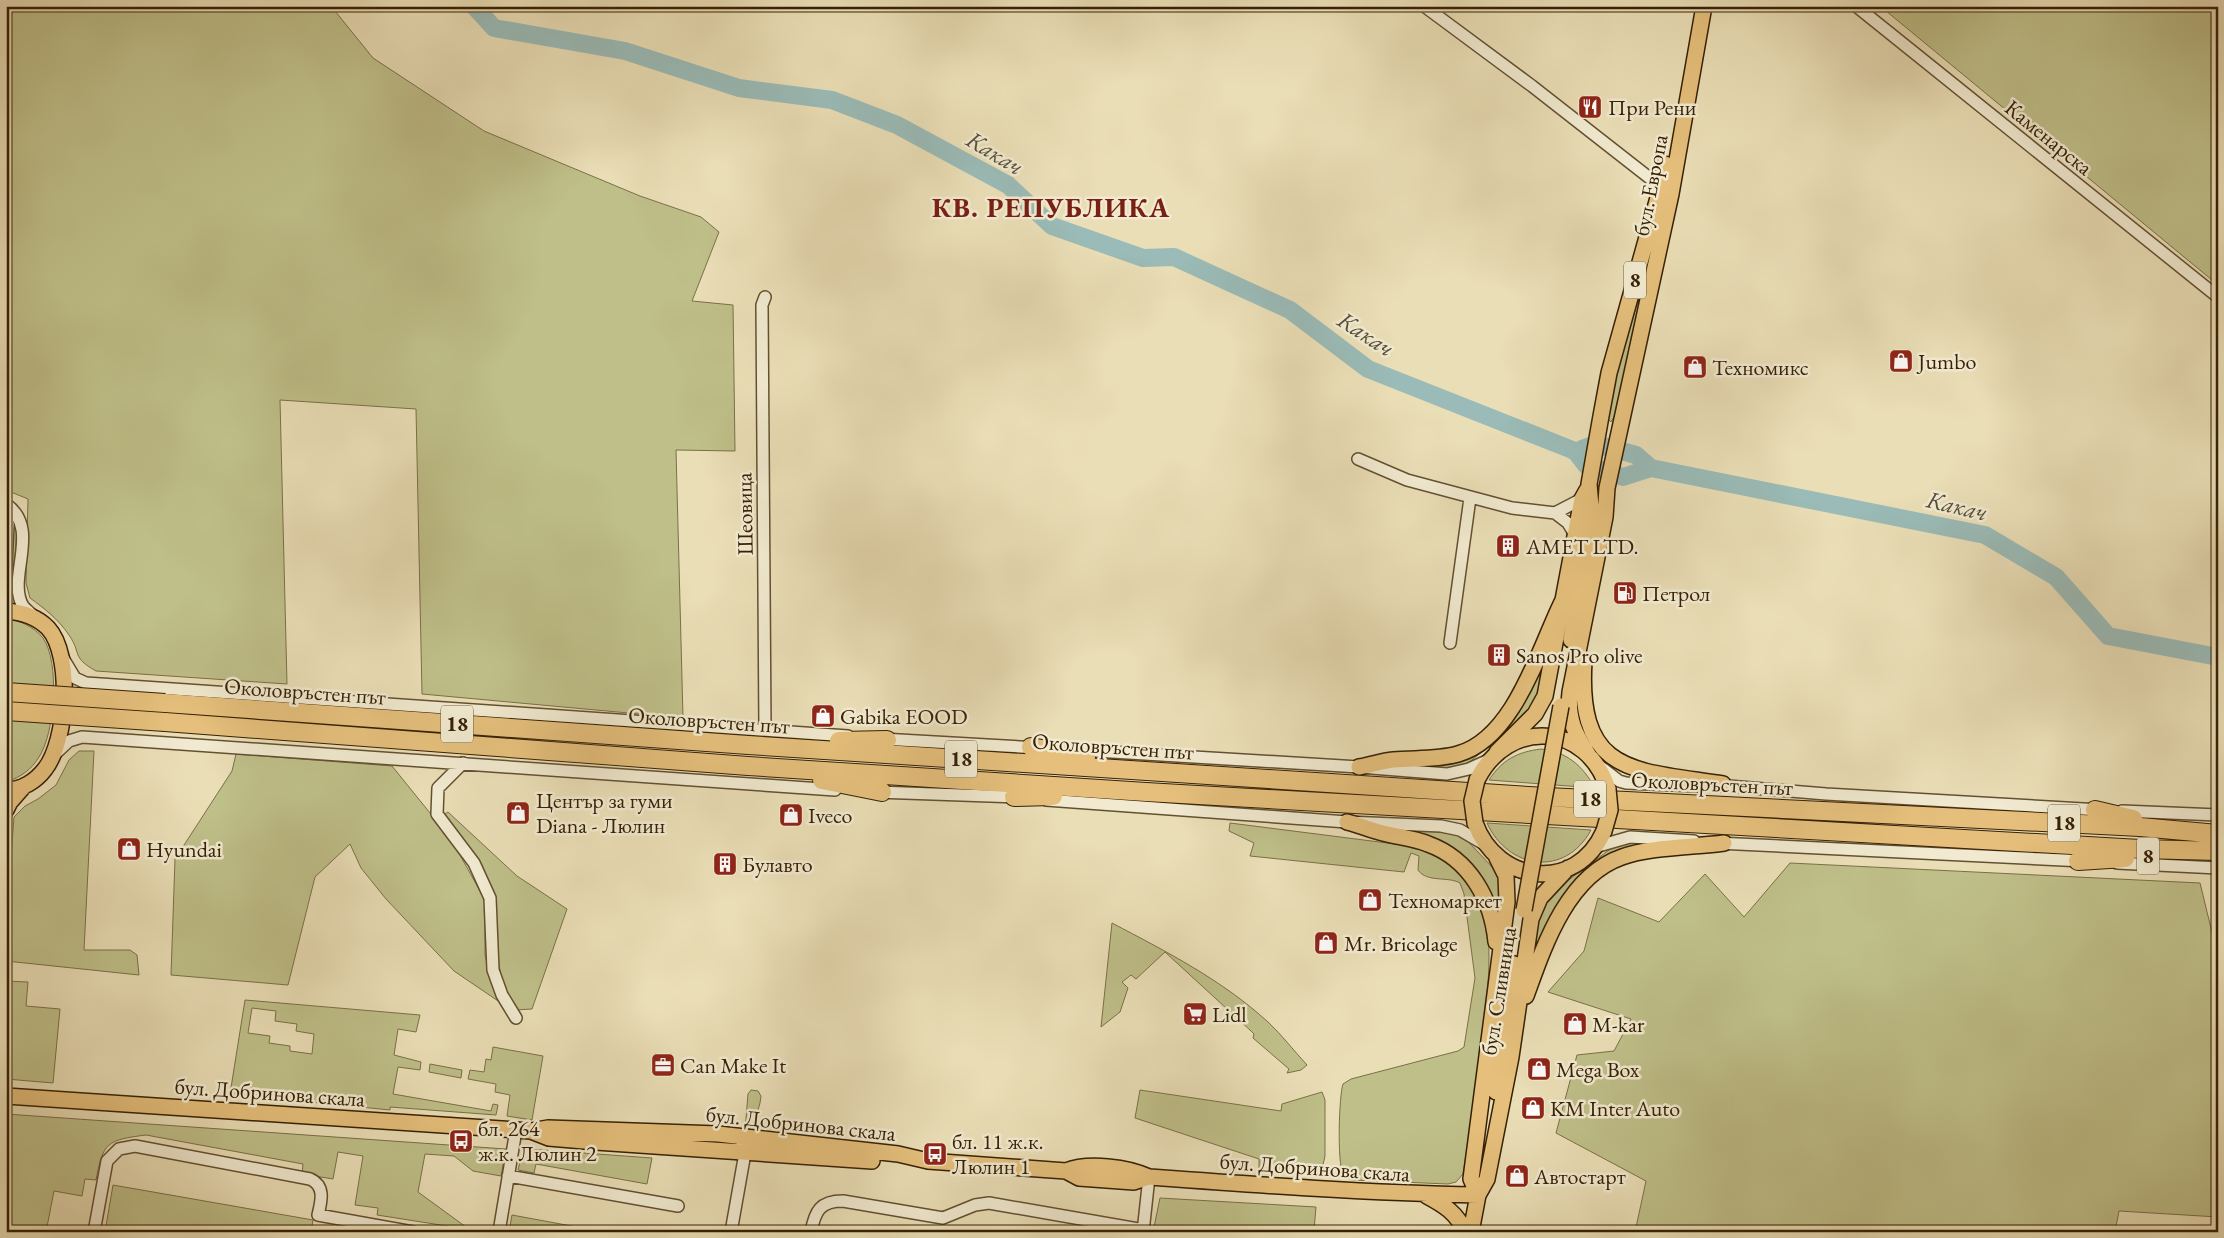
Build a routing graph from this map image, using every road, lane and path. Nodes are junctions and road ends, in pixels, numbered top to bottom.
1 (1424, 6) edge
2 (1695, 6) edge
3 (1704, 6) edge
4 (1856, 6) edge
5 (1666, 191) junction
6 (2218, 297) edge
7 (765, 298) dead end
8 (1358, 459) dead end
9 (1589, 484) junction
10 (1607, 488) junction
11 (1470, 498) junction
12 (1582, 498) junction
13 (6, 504) edge
14 (6, 510) edge
15 (1555, 512) junction
16 (1592, 518) junction
17 (1576, 536) junction
18 (6, 566) edge
19 (1563, 600) junction
20 (6, 611) edge
21 (35, 618) junction
22 (1585, 624) junction
23 (1450, 643) dead end
24 (58, 645) junction
25 (6, 692) edge
26 (6, 710) edge
27 (765, 730) junction
28 (887, 740) junction
29 (748, 745) junction
30 (1031, 747) junction
31 (1493, 756) junction
32 (1592, 759) junction
33 (50, 760) junction
34 (463, 763) junction
35 (748, 766) junction
36 (1360, 767) junction
37 (1173, 772) junction
38 (1723, 784) junction
39 (24, 786) junction
40 (6, 790) edge
41 (882, 792) junction
42 (1146, 792) junction
43 (1014, 797) junction
44 (1543, 805) joint
45 (6, 810) edge
46 (2095, 810) junction
47 (2218, 816) edge
48 (1347, 822) junction
49 (2187, 832) junction
50 (2218, 834) edge
51 (1724, 843) junction
52 (1484, 844) junction
53 (1595, 848) junction
54 (2218, 852) edge
55 (1497, 858) junction
56 (2078, 861) junction
57 (1568, 868) junction
58 (2218, 868) edge
59 (1499, 966) junction
60 (516, 1018) dead end
61 (1516, 1026) junction
62 (1497, 1068) junction
63 (6, 1096) edge
64 (1481, 1114) junction
65 (523, 1131) junction
66 (1495, 1131) junction
67 (739, 1136) junction
68 (760, 1138) junction
69 (745, 1153) junction
70 (928, 1161) junction
71 (508, 1176) junction
72 (1149, 1177) junction
73 (1426, 1195) junction
74 (1478, 1195) junction
75 (678, 1206) dead end
76 (1144, 1231) edge
77 (94, 1232) edge
78 (413, 1232) edge
79 (499, 1232) edge
80 (731, 1232) edge
81 (812, 1232) edge
82 (1465, 1232) edge
83 (1471, 1232) edge

1 - 5 street
2 - 5 main road, бул. Европа / 8
3 - 5 main road, бул. Европа / 8
4 - 6 street, Каменарска
5 - 9 main road, бул. Европа / 8
5 - 10 main road, бул. Европа / 8
7 - 27 street, Шеовица
8 - 11 street
9 - 12 main road, бул. Европа / 8
9 - 16 main road, бул. Европа
10 - 16 main road, бул. Европа
10 - 22 main road, бул. Европа / 8
11 - 15 street
11 - 23 street
12 - 15 street
12 - 17 main road, бул. Европа / 8
13 - 21 street
14 - 18 street
15 - 17 street
16 - 44 main road, бул. Европа, bridge
17 - 19 main road, бул. Европа / 8
19 - 31 main road, бул. Европа / 8
19 - 36 main road
20 - 21 main road
21 - 24 main road
22 - 32 main road, бул. Европа
22 - 38 main road, 8
24 - 27 street, Околовръстен път
24 - 33 main road
25 - 29 highway, Околовръстен път / 18, bridge
26 - 35 highway, Околовръстен път / 18, bridge
27 - 28 street, Околовръстен път
28 - 29 highway
28 - 30 street, Околовръстен път
29 - 37 highway, Околовръстен път / 18
30 - 36 street, Околовръстен път
30 - 37 highway
31 - 32 main road
31 - 36 street, Околовръстен път
31 - 52 main road, 8, bridge
32 - 38 street
32 - 53 main road, bridge
33 - 34 street
33 - 39 main road
34 - 41 street
34 - 60 street
35 - 41 highway
35 - 42 highway, Околовръстен път / 18
37 - 49 highway, Околовръстен път / 18
38 - 46 street, 8
39 - 40 main road
39 - 45 main road
41 - 43 street
42 - 43 highway
42 - 54 highway, Околовръстен път / 18
43 - 48 street
44 - 62 main road, бул. Сливница, bridge
46 - 47 street
46 - 49 highway, 8
48 - 52 street
48 - 59 main road
49 - 50 highway, Околовръстен път / 18
51 - 53 street, 8
51 - 56 street, 8
51 - 61 main road
52 - 55 main road, 8
53 - 57 main road, 8
54 - 56 highway, 8
55 - 57 main road, 8
55 - 59 main road, бул. Сливница
56 - 58 street
57 - 61 main road, бул. Сливница
59 - 64 main road, бул. Сливница
61 - 66 main road, бул. Сливница
62 - 64 main road, бул. Сливница
62 - 66 main road, бул. Сливница
63 - 65 main road, бул. Добринова скала
64 - 74 main road, бул. Сливница
65 - 67 main road, бул. Добринова скала
65 - 69 main road, бул. Добринова скала
65 - 71 street
66 - 74 main road, бул. Сливница
67 - 68 main road, бул. Добринова скала
67 - 69 street
68 - 69 street
68 - 70 main road, бул. Добринова скала
69 - 70 main road, бул. Добринова скала
69 - 80 street
70 - 72 main road, бул. Добринова скала
71 - 75 street
71 - 79 street
72 - 73 main road, бул. Добринова скала
72 - 76 street
73 - 74 main road, бул. Добринова скала
73 - 82 main road
74 - 83 main road, бул. Сливница
76 - 81 street
77 - 78 street

